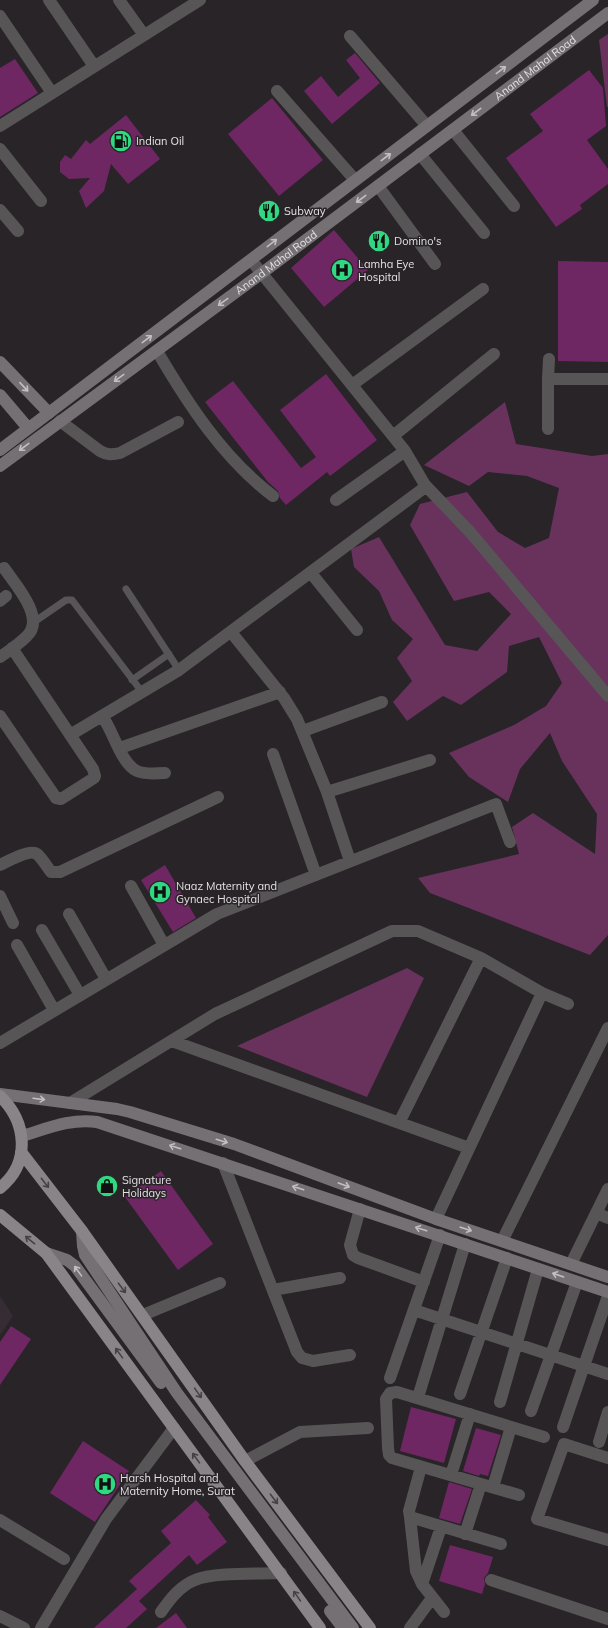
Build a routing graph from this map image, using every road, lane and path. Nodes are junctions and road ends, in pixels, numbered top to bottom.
1 (49, 0) edge
2 (119, 0) edge
3 (200, 0) edge
4 (593, 0) edge
5 (181, 5) edge
6 (608, 13) edge
7 (0, 16) edge
8 (144, 35) junction
9 (350, 36) dead end
10 (94, 66) junction
11 (277, 91) dead end
12 (52, 92) junction
13 (0, 126) edge
14 (427, 126) junction
15 (453, 130) junction
16 (0, 149) edge
17 (420, 154) junction
18 (355, 180) junction
19 (378, 186) junction
20 (41, 201) dead end
21 (514, 206) dead end
22 (0, 210) edge
23 (18, 231) dead end
24 (484, 233) dead end
25 (251, 260) junction
26 (435, 264) dead end
27 (262, 273) junction
28 (483, 288) dead end
29 (157, 351) junction
30 (494, 354) dead end
31 (549, 359) dead end
32 (0, 362) edge
33 (548, 378) junction
34 (608, 379) edge
35 (352, 385) junction
36 (0, 395) edge
37 (45, 416) junction
38 (60, 421) junction
39 (178, 422) dead end
40 (28, 428) junction
41 (548, 429) dead end
42 (393, 436) junction
43 (0, 450) edge
44 (405, 451) junction
45 (0, 466) edge
46 (425, 485) junction
47 (273, 496) dead end
48 (336, 500) dead end
49 (4, 568) dead end
50 (311, 573) junction
51 (126, 589) dead end
52 (34, 622) junction
53 (357, 630) dead end
54 (231, 632) junction
55 (12, 648) junction
56 (169, 654) junction
57 (0, 657) edge
58 (180, 670) junction
59 (132, 680) junction
60 (142, 692) junction
61 (280, 692) junction
62 (608, 696) edge
63 (382, 702) dead end
64 (0, 716) edge
65 (102, 716) junction
66 (303, 730) junction
67 (70, 735) junction
68 (120, 748) junction
69 (273, 754) dead end
70 (430, 760) dead end
71 (165, 773) dead end
72 (327, 792) junction
73 (218, 797) dead end
74 (510, 842) dead end
75 (350, 862) junction
76 (0, 864) edge
77 (316, 875) junction
78 (131, 886) dead end
79 (0, 896) edge
80 (69, 914) dead end
81 (13, 923) dead end
82 (42, 930) dead end
83 (17, 945) dead end
84 (164, 945) junction
85 (481, 958) junction
86 (106, 979) junction
87 (542, 993) junction
88 (80, 995) junction
89 (568, 1004) dead end
90 (54, 1010) junction
91 (608, 1028) edge
92 (172, 1041) junction
93 (0, 1043) edge
94 (0, 1095) edge
95 (70, 1103) junction
96 (399, 1123) junction
97 (22, 1136) junction
98 (469, 1148) junction
99 (21, 1152) junction
100 (223, 1164) junction
101 (0, 1188) edge
102 (608, 1189) edge
103 (360, 1209) junction
104 (596, 1213) junction
105 (0, 1215) edge
106 (608, 1218) edge
107 (436, 1219) junction
108 (82, 1231) junction
109 (440, 1235) junction
110 (502, 1241) junction
111 (465, 1244) junction
112 (46, 1253) junction
113 (507, 1258) junction
114 (571, 1264) junction
115 (538, 1269) junction
116 (608, 1277) edge
117 (340, 1278) dead end
118 (424, 1282) junction
119 (577, 1282) junction
120 (220, 1283) dead end
121 (273, 1290) junction
122 (608, 1292) edge
123 (608, 1296) edge
124 (414, 1310) junction
125 (143, 1315) junction
126 (442, 1320) junction
127 (481, 1332) junction
128 (516, 1344) junction
129 (350, 1355) dead end
130 (550, 1355) junction
131 (584, 1367) junction
132 (608, 1374) edge
133 (390, 1378) dead end
134 (419, 1394) dead end
135 (460, 1394) dead end
136 (500, 1402) dead end
137 (531, 1411) dead end
138 (608, 1412) edge
139 (470, 1414) junction
140 (511, 1426) junction
141 (563, 1427) dead end
142 (174, 1428) junction
143 (368, 1428) dead end
144 (544, 1436) dead end
145 (599, 1442) dead end
146 (608, 1458) edge
147 (245, 1460) junction
148 (421, 1467) junction
149 (451, 1475) junction
150 (481, 1484) junction
151 (493, 1487) junction
152 (519, 1494) dead end
153 (410, 1517) junction
154 (0, 1520) edge
155 (441, 1527) junction
156 (465, 1534) junction
157 (607, 1536) edge
158 (501, 1544) dead end
159 (64, 1559) dead end
160 (281, 1573) junction
161 (491, 1580) dead end
162 (422, 1584) junction
163 (432, 1598) junction
164 (161, 1612) dead end
165 (444, 1612) dead end
166 (1, 1618) edge
167 (608, 1618) edge
168 (24, 1628) edge
169 (41, 1628) edge
170 (320, 1628) edge
171 (343, 1628) edge
172 (353, 1628) edge
173 (370, 1628) edge
174 (410, 1628) edge

1 - 10 street
2 - 8 street
3 - 5 street
14 -> 4 main road, Anand Mahal Road
5 - 8 street
6 -> 15 main road, Anand Mahal Road
7 - 12 street
8 - 10 street
9 - 14 street
10 - 12 street
11 - 18 street
12 - 13 street
18 -> 14 main road, Anand Mahal Road
15 - 17 main road, Anand Mahal Road
15 - 21 street
16 - 20 street
17 - 19 main road, Anand Mahal Road
17 - 24 street
25 -> 18 main road, Anand Mahal Road
19 - 26 street
19 -> 27 main road, Anand Mahal Road
22 - 23 street
25 - 27 street
37 -> 25 main road, Anand Mahal Road
27 -> 29 main road, Anand Mahal Road
27 - 35 street
28 - 35 street
29 -> 38 main road, Anand Mahal Road
29 - 47 street
30 - 42 street
31 - 33 street
32 -> 37 main road
33 - 34 street
33 - 41 street
35 - 42 street
36 - 40 main road
37 - 40 main road, Anand Mahal Road
38 - 39 street
38 -> 45 main road, Anand Mahal Road
40 - 43 main road, Anand Mahal Road
42 - 44 street
44 - 46 street
44 - 48 street
46 - 50 street
46 - 62 street
49 - 52 street
50 - 53 street
50 - 54 street
51 - 56 lane
52 - 55 street
52 - 59 lane
54 - 58 street
54 - 61 street
55 - 57 street
55 - 67 street
56 - 58 lane
56 - 59 lane
58 - 60 street
59 - 60 lane
60 - 65 street
61 - 66 street
61 - 68 street
63 - 66 street
64 - 67 street
65 - 67 street
65 - 68 street
66 - 72 street
68 - 71 street
69 - 77 street
70 - 72 street
72 - 75 street
73 - 76 street
74 - 75 street
75 - 77 street
77 - 84 street
78 - 84 street
79 - 81 street
80 - 86 street
82 - 88 street
83 - 90 street
84 - 86 street
85 - 87 street
85 - 92 street
85 - 96 street
86 - 88 street
87 - 89 street
87 - 98 street
88 - 90 street
90 - 93 street
91 - 110 street
92 - 95 street
92 - 96 street
94 -> 95 main road
94 - 97 main road
95 -> 107 main road
96 - 98 street
97 - 99 main road
100 -> 97 main road
98 - 107 street
99 - 101 main road
99 -> 108 main road
103 -> 100 main road
100 - 121 street
102 - 104 street
109 -> 103 main road
103 - 118 street
104 - 106 street
104 - 114 street
112 -> 105 main road
107 -> 110 main road
108 -> 125 main road
108 - 172 main road
109 - 111 main road
109 - 118 street
110 - 114 main road
111 - 113 main road
111 - 126 street
142 -> 112 main road
171 -> 112 main road
113 - 115 main road
113 - 127 street
114 - 116 main road
119 -> 115 main road
115 - 128 street
117 - 121 street
118 - 124 street
119 - 122 main road
119 - 130 street
120 - 125 street
121 - 129 street
123 - 131 street
124 - 126 street
124 - 133 street
125 -> 147 main road
126 - 127 street
126 - 134 street
127 - 128 street
127 - 135 street
128 - 130 street
128 - 136 street
130 - 131 street
130 - 137 street
131 - 132 street
131 - 141 street
138 - 145 street
139 - 140 street
139 - 148 street
139 - 149 street
140 - 144 street
140 - 151 street
160 -> 142 main road
142 - 169 street
143 - 147 street
146 - 157 street
147 -> 173 main road
148 - 149 street
148 - 153 street
149 - 150 street
150 - 151 street
150 - 156 street
151 - 152 street
153 - 155 street
153 - 162 street
154 - 159 street
155 - 156 street
155 - 162 street
156 - 158 street
160 - 164 street
170 -> 160 main road
161 - 167 street
162 - 163 street
163 - 165 street
163 - 174 street
166 - 168 street

